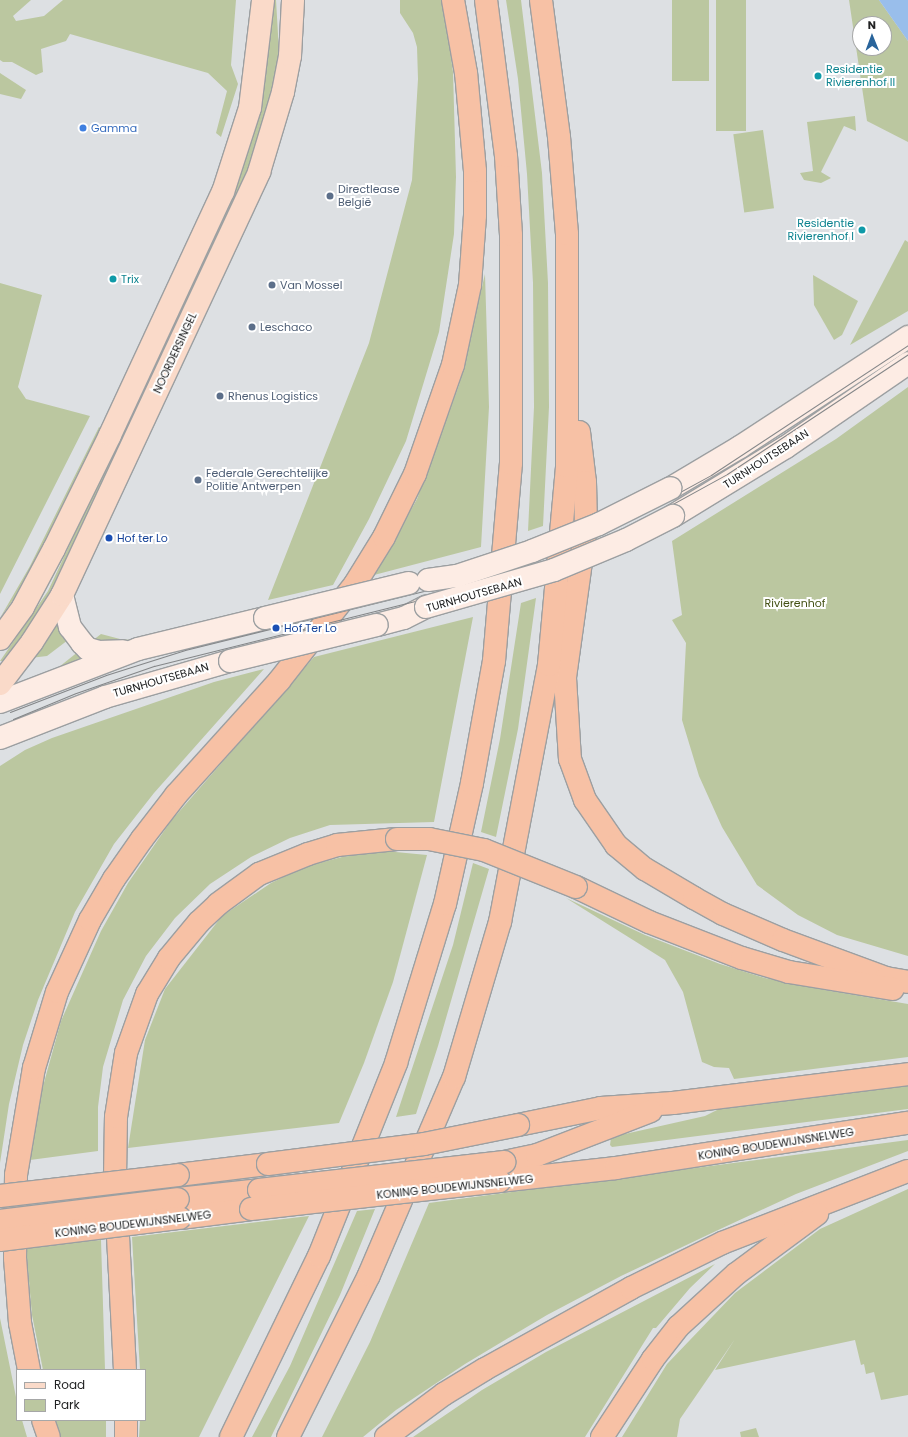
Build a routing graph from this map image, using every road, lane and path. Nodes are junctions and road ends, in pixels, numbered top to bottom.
1 (263, 0) edge
2 (293, 0) edge
3 (453, 0) edge
4 (486, 0) edge
5 (541, 0) edge
6 (908, 336) edge
7 (567, 344) junction
8 (908, 363) edge
9 (62, 595) junction
10 (0, 639) edge
11 (138, 649) junction
12 (0, 684) edge
13 (0, 702) edge
14 (0, 738) edge
15 (908, 982) edge
16 (908, 991) edge
17 (908, 1074) edge
18 (673, 1103) junction
19 (908, 1123) edge
20 (501, 1171) junction
21 (908, 1171) edge
22 (0, 1196) edge
23 (842, 1196) junction
24 (179, 1209) junction
25 (0, 1221) edge
26 (0, 1240) edge
27 (30, 1369) edge
28 (125, 1369) edge
29 (43, 1421) edge
30 (43, 1421) edge
31 (126, 1421) edge
32 (45, 1437) edge
33 (48, 1437) edge
34 (126, 1437) edge
35 (232, 1437) edge
36 (288, 1437) edge
37 (386, 1437) edge
38 (602, 1437) edge

1 - 10 main road
2 - 9 main road, NOORDERSINGEL
3 - 27 highway
4 - 35 highway
5 - 7 highway
6 - 11 main road, bridge
7 - 15 highway
7 - 36 highway
8 - 14 main road, TURNHOUTSEBAAN, bridge
9 - 11 main road
9 - 12 main road, NOORDERSINGEL
11 - 13 main road
16 - 28 highway, bridge
17 - 18 highway
18 - 20 highway
18 - 22 highway, bridge
19 - 20 highway, KONING BOUDEWIJNSNELWEG
20 - 24 highway, KONING BOUDEWIJNSNELWEG, bridge
21 - 23 highway
23 - 37 highway
23 - 38 highway
24 - 25 highway, bridge
24 - 26 highway, KONING BOUDEWIJNSNELWEG, bridge
29 - 32 highway
30 - 33 highway
31 - 34 highway

